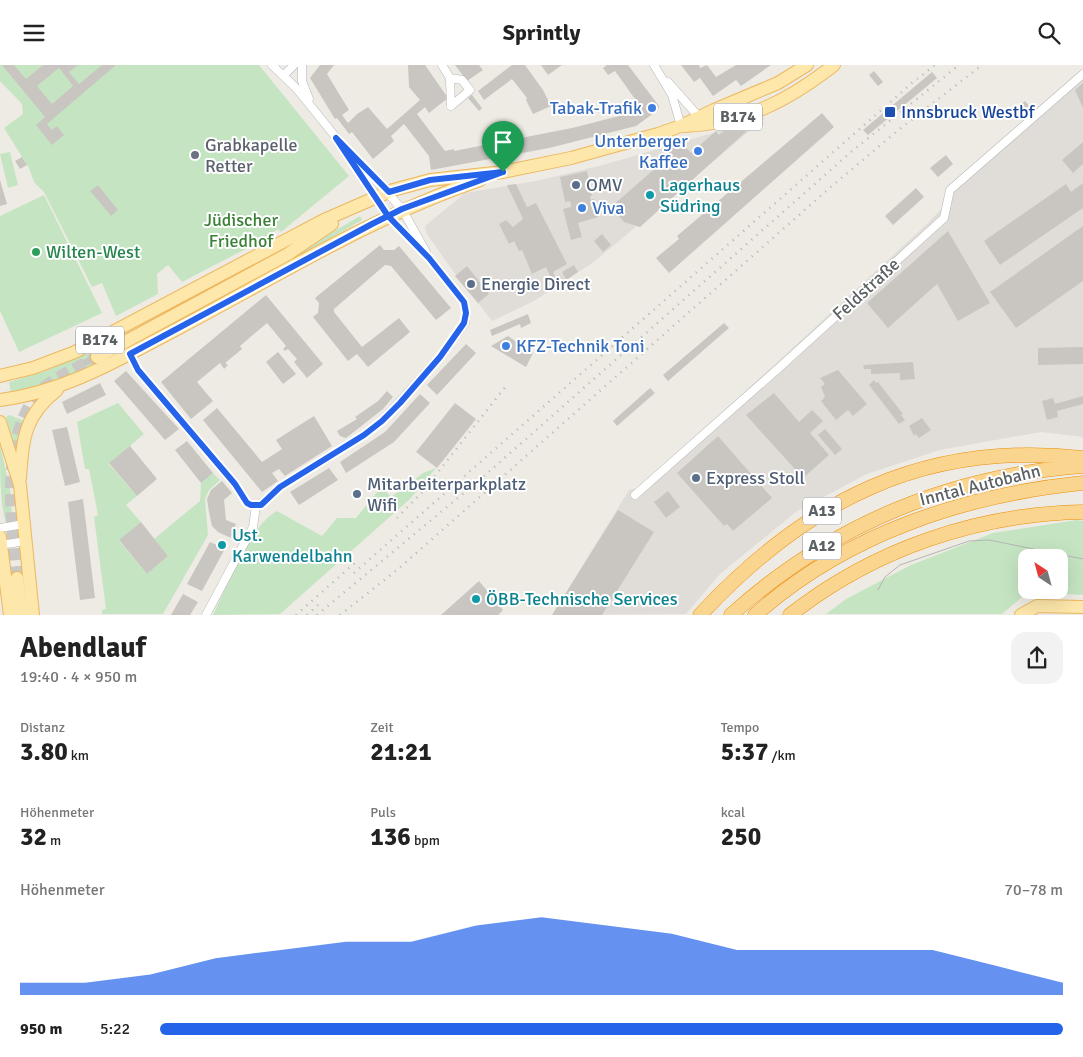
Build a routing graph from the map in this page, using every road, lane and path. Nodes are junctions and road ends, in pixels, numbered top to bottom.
1 (272, 65) edge
2 (294, 65) edge
3 (302, 65) edge
4 (442, 65) edge
5 (654, 65) edge
6 (807, 65) edge
7 (834, 65) edge
8 (1083, 74) edge
9 (284, 75) junction
10 (663, 77) junction
11 (450, 78) dead end
12 (778, 83) junction
13 (776, 103) junction
14 (312, 108) junction
15 (699, 117) junction
16 (681, 126) junction
17 (336, 138) junction
18 (503, 172) junction
19 (389, 192) junction
20 (375, 198) junction
21 (353, 209) junction
22 (402, 209) junction
23 (388, 216) junction
24 (429, 258) junction
25 (130, 354) junction
26 (97, 357) tunnel mouth
27 (0, 376) edge
28 (61, 387) junction
29 (0, 400) edge
30 (0, 423) edge
31 (1083, 458) edge
32 (1083, 466) edge
33 (1083, 483) edge
34 (20, 485) junction
35 (635, 495) dead end
36 (256, 506) junction
37 (1083, 512) edge
38 (24, 524) junction
39 (0, 528) edge
40 (26, 541) junction
41 (0, 542) edge
42 (17, 578) tunnel mouth
43 (1083, 607) edge
44 (10, 615) edge
45 (21, 615) edge
46 (33, 615) edge
47 (206, 615) edge
48 (700, 615) edge
49 (731, 615) edge
50 (755, 615) edge
51 (790, 615) edge
52 (1021, 615) edge

1 - 9 street
2 - 9 street
3 - 14 street
4 - 11 street
5 - 10 street
6 - 12 main road, B174
7 - 13 main road, B174
8 - 35 street, Feldstraße
9 - 14 street
10 - 15 street
10 - 16 street
12 - 13 main road
12 - 15 main road, B174
13 - 16 main road, B174
14 - 17 street
15 - 16 main road, B174
16 - 18 main road, B174
17 - 19 street
17 - 20 street
18 - 19 main road, B174
18 - 22 main road, B174
19 - 20 main road, B174
19 - 22 street
20 - 21 main road, B174
20 - 23 street
21 - 26 main road
21 - 27 main road, B174
22 - 23 main road, B174
22 - 24 street
23 - 24 street
23 - 25 main road, B174
24 - 36 street
25 - 28 main road, B174
25 - 36 street
28 - 29 main road, B174
28 - 34 main road
30 - 34 main road
31 - 48 highway, A13
32 - 49 highway, Inntal Autobahn / A12
33 - 50 highway, Inntal Autobahn / A12
34 - 38 main road
36 - 47 street
37 - 51 highway
38 - 39 street
38 - 40 main road
40 - 41 street
40 - 46 main road
41 - 44 main road
42 - 45 main road
43 - 52 main road

